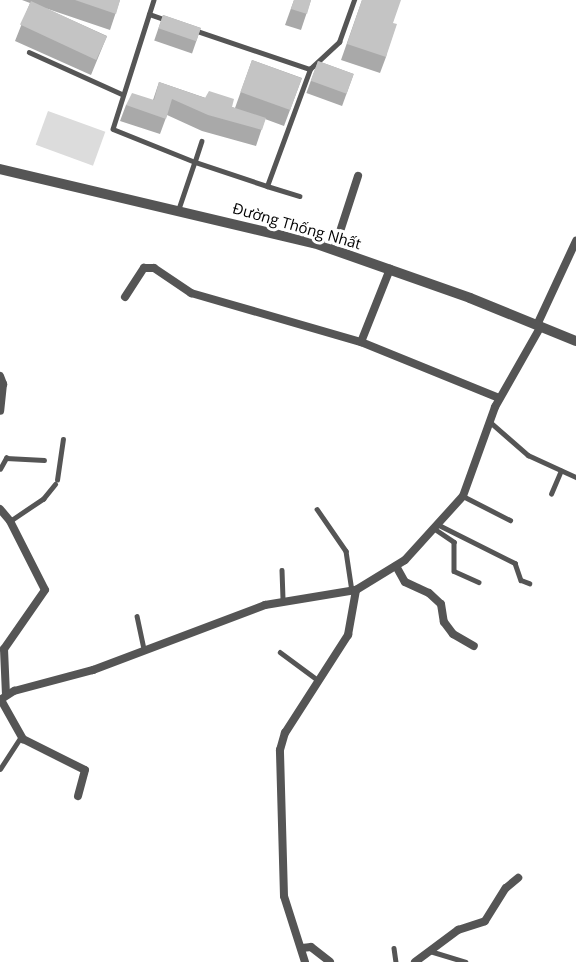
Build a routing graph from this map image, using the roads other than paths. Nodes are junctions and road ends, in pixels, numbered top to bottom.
1 (154, 0) edge
2 (354, 0) edge
3 (149, 14) junction
4 (171, 21) edge
5 (181, 25) edge
6 (29, 52) dead end
7 (310, 69) junction
8 (122, 94) junction
9 (202, 141) dead end
10 (195, 162) junction
11 (0, 169) edge
12 (358, 176) dead end
13 (267, 186) junction
14 (299, 196) dead end
15 (179, 209) junction
16 (576, 241) edge
17 (334, 250) junction
18 (390, 269) junction
19 (125, 297) dead end
20 (539, 325) junction
21 (576, 341) edge
22 (361, 342) junction
23 (0, 376) edge
24 (499, 398) junction
25 (0, 411) edge
26 (489, 421) junction
27 (63, 439) dead end
28 (44, 460) dead end
29 (0, 469) edge
30 (561, 471) junction
31 (576, 477) edge
32 (550, 494) dead end
33 (463, 496) junction
34 (0, 509) edge
35 (318, 509) dead end
36 (510, 520) dead end
37 (10, 521) junction
38 (437, 527) junction
39 (396, 566) junction
40 (282, 570) dead end
41 (479, 582) dead end
42 (529, 584) dead end
43 (354, 590) junction
44 (284, 602) junction
45 (137, 616) dead end
46 (474, 646) dead end
47 (2, 648) edge
48 (144, 649) junction
49 (280, 652) dead end
50 (320, 682) junction
51 (2, 698) edge
52 (21, 737) junction
53 (0, 769) edge
54 (78, 796) dead end
55 (518, 878) dead end
56 (302, 948) junction
57 (394, 948) dead end
58 (428, 951) junction
59 (305, 962) edge
60 (330, 962) edge
61 (396, 962) edge
62 (415, 962) edge
63 (465, 962) edge

1 - 3 lane
2 - 7 lane
3 - 4 lane
3 - 8 lane
5 - 7 lane
6 - 8 lane
7 - 13 lane
8 - 10 lane
9 - 10 lane
10 - 13 lane
10 - 15 lane
11 - 15 street, Đường Thống Nhất
12 - 17 street
13 - 14 lane
15 - 17 street, Đường Thống Nhất
16 - 20 street
17 - 18 street, Đường Thống Nhất
18 - 20 street, Đường Thống Nhất
18 - 22 street
19 - 22 street
20 - 21 street, Đường Thống Nhất
20 - 24 street
22 - 24 street
23 - 25 street
24 - 26 street
26 - 30 lane
26 - 33 street
27 - 37 lane
28 - 29 lane
30 - 31 lane
30 - 32 lane
33 - 36 lane
33 - 38 street
34 - 37 street
35 - 43 lane
37 - 47 street
38 - 39 street
38 - 41 lane
38 - 42 lane
39 - 43 street
39 - 46 street
40 - 44 lane
43 - 44 street
43 - 50 street
44 - 48 street
45 - 48 lane
47 - 51 street
48 - 51 street
49 - 50 lane
50 - 56 street
51 - 52 street
52 - 53 lane
52 - 54 street
55 - 58 street
56 - 59 street
56 - 60 street
57 - 61 lane
58 - 62 street
58 - 63 lane

